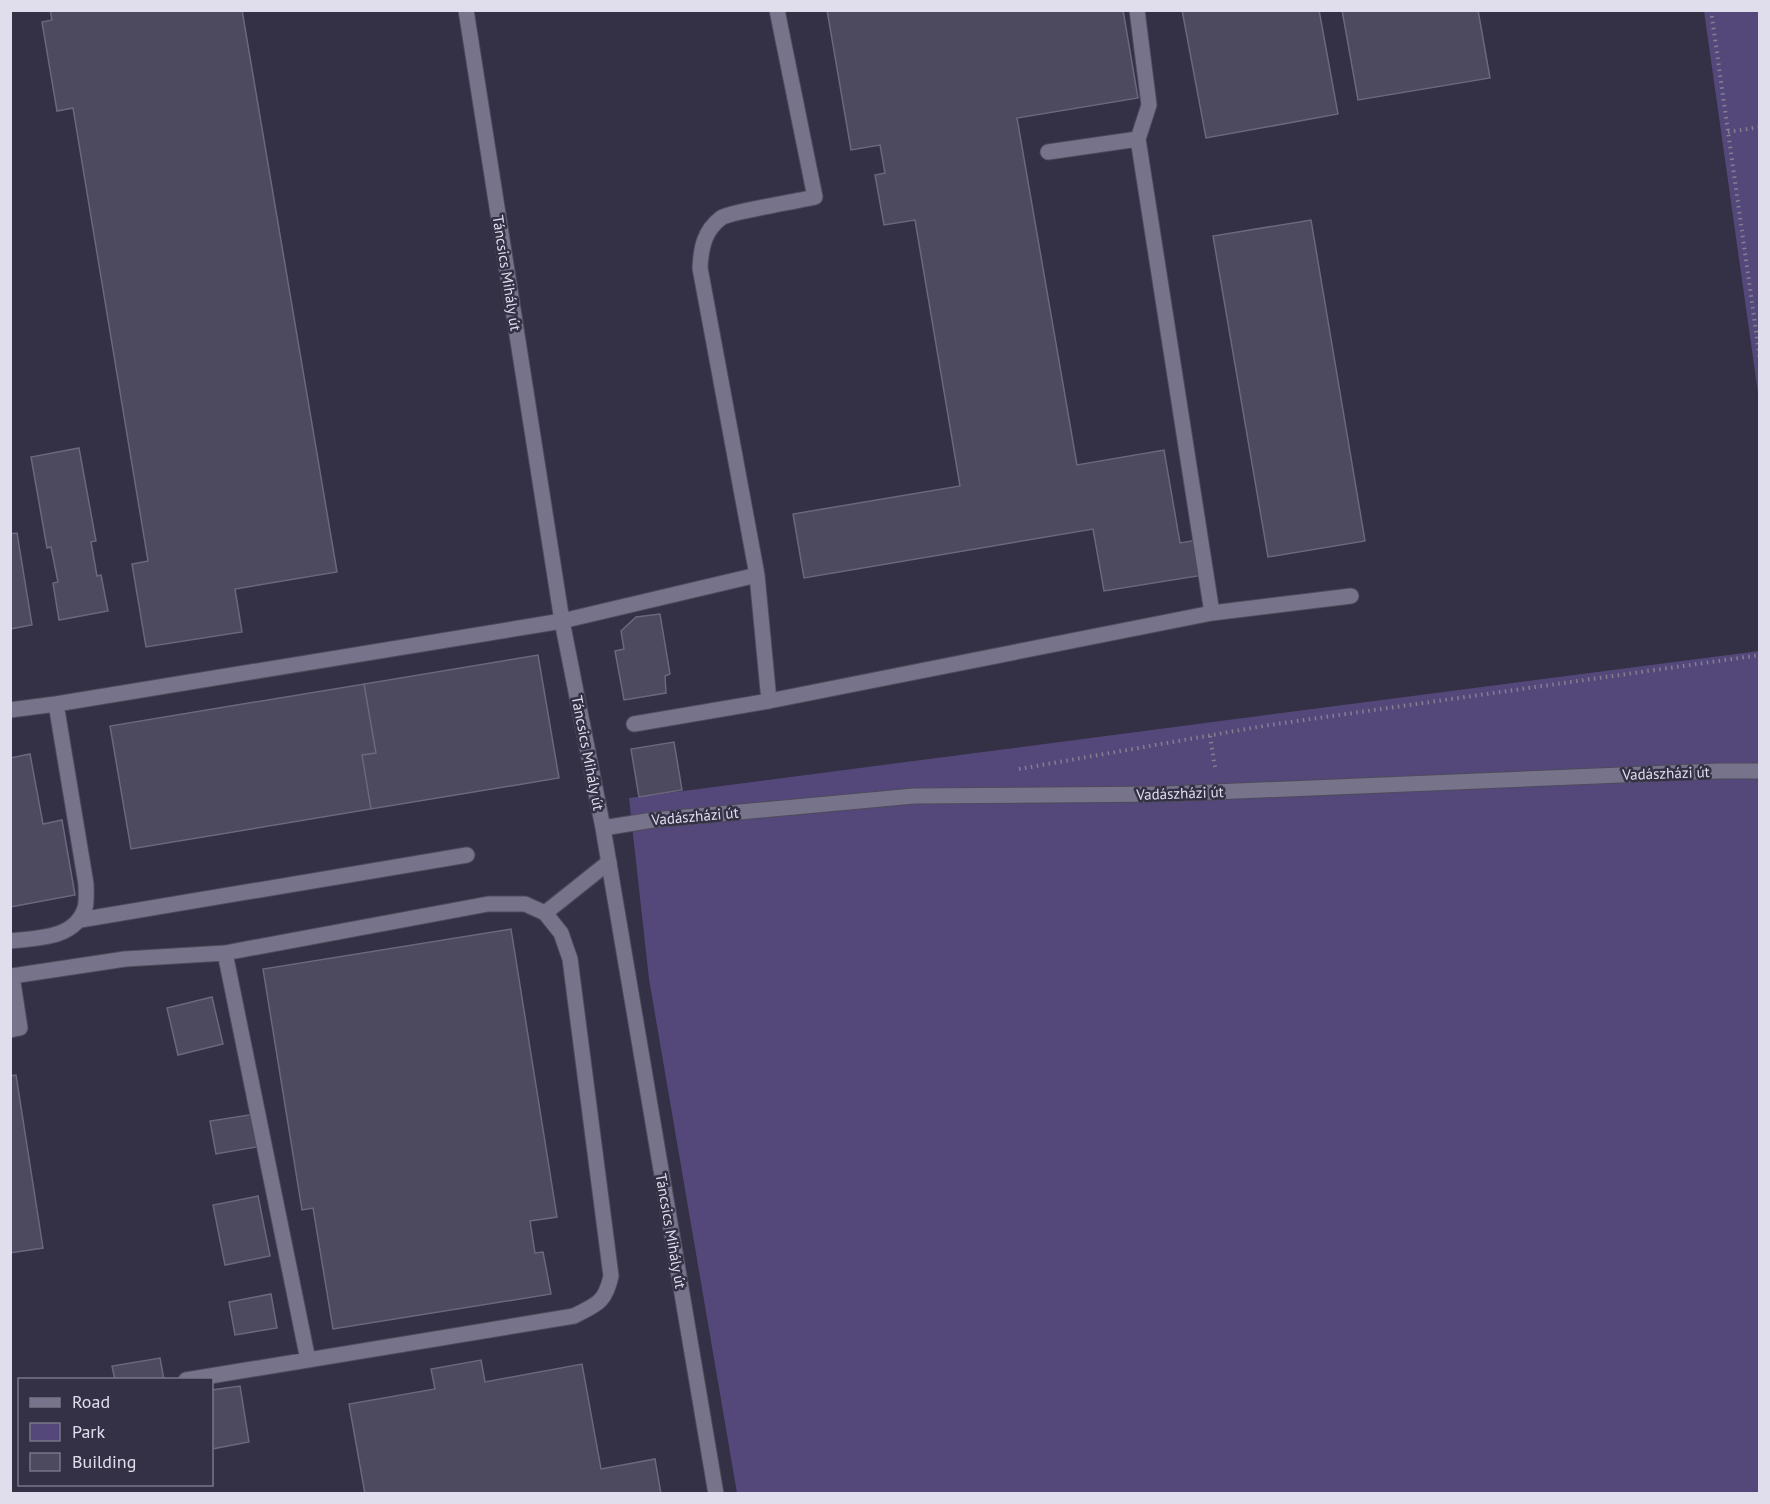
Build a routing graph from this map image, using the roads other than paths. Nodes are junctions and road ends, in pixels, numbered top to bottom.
1 (466, 10) edge
2 (777, 10) edge
3 (1137, 10) edge
4 (1138, 139) junction
5 (1048, 152) dead end
6 (757, 575) junction
7 (1351, 596) dead end
8 (1212, 613) junction
9 (562, 621) junction
10 (769, 701) junction
11 (56, 704) junction
12 (10, 710) edge
13 (634, 724) dead end
14 (1760, 771) edge
15 (603, 828) junction
16 (467, 855) dead end
17 (609, 862) junction
18 (545, 913) junction
19 (80, 920) junction
20 (10, 941) edge
21 (225, 953) junction
22 (10, 1030) edge
23 (308, 1360) junction
24 (198, 1378) edge
25 (716, 1494) edge

1 - 9 street, Táncsics Mihály út
2 - 6 street
3 - 4 street
4 - 5 street
4 - 8 street
6 - 9 street
6 - 10 street
7 - 8 street
8 - 10 street
9 - 11 street
9 - 15 street, Táncsics Mihály út
10 - 13 street
11 - 12 street
11 - 19 street
14 - 15 street, Vadászházi út
15 - 17 street, Táncsics Mihály út
16 - 19 street
17 - 18 street
17 - 25 street, Táncsics Mihály út
18 - 21 street
18 - 23 street
19 - 20 street
21 - 22 street
21 - 23 street
23 - 24 street

